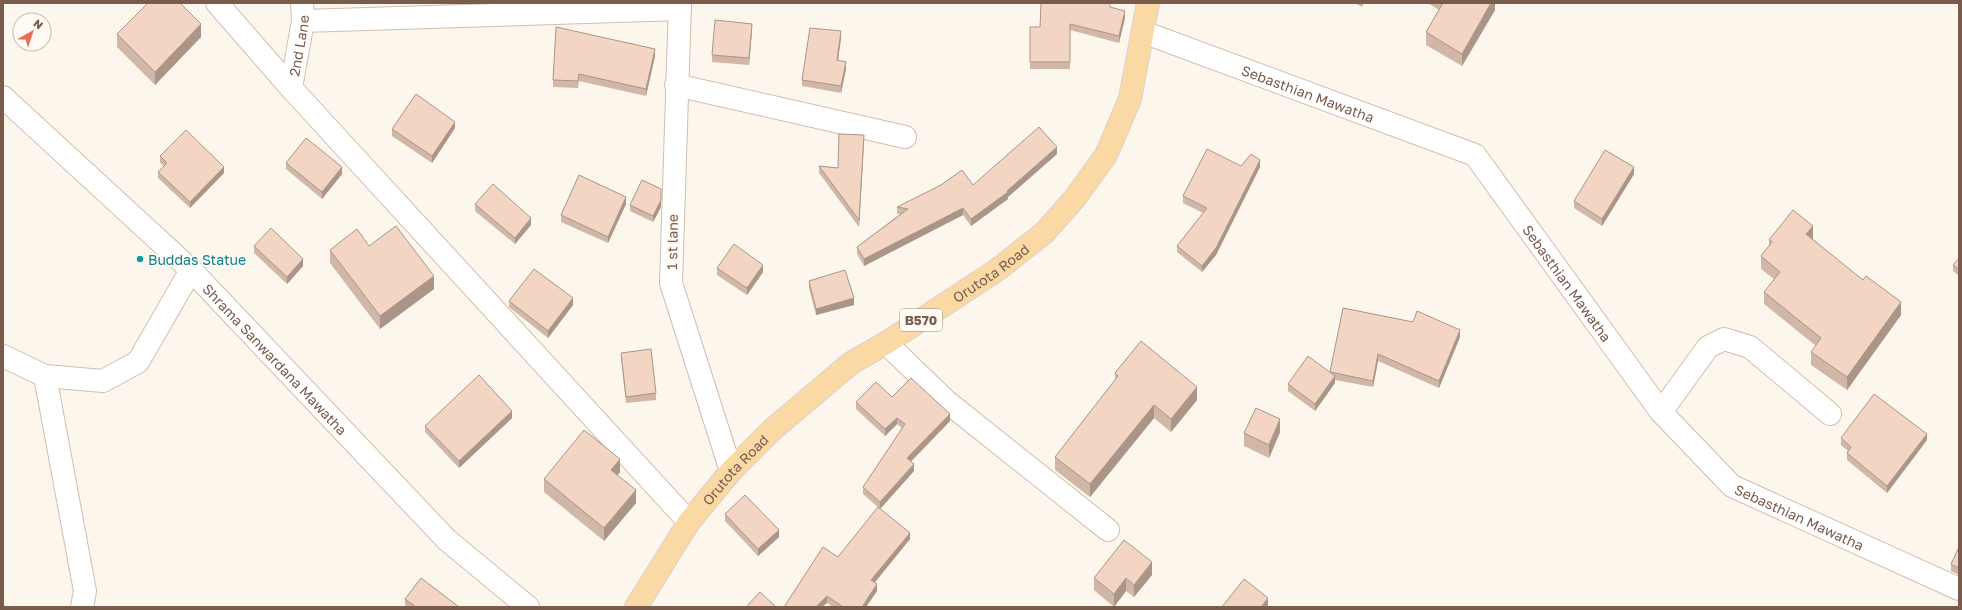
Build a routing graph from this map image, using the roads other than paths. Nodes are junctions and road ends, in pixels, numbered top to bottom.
1 (217, 3) edge
2 (1148, 3) edge
3 (680, 6) edge
4 (302, 12) edge
5 (1143, 32) junction
6 (676, 85) junction
7 (291, 88) junction
8 (3, 96) edge
9 (905, 137) dead end
10 (190, 270) junction
11 (886, 343) junction
12 (3, 356) edge
13 (45, 376) junction
14 (1661, 412) junction
15 (1830, 414) dead end
16 (731, 471) junction
17 (689, 522) junction
18 (1108, 530) dead end
19 (1959, 589) edge
20 (82, 607) edge
21 (528, 607) edge
22 (636, 607) edge

1 - 7 street
2 - 5 main road, Orutota Road / B570
3 - 4 street
3 - 6 street, 1 st lane
4 - 7 street, 2nd Lane
5 - 11 main road, Orutota Road / B570
5 - 14 street, Sebasthian Mawatha
6 - 9 street
6 - 16 street, 1 st lane
7 - 17 street
8 - 10 street, Shrama Sanwardana Mawatha
10 - 13 street
10 - 21 street, Shrama Sanwardana Mawatha
11 - 16 main road, Orutota Road / B570
11 - 18 street
12 - 13 street
13 - 20 street
14 - 15 street
14 - 19 street, Sebasthian Mawatha
16 - 17 main road, Orutota Road / B570
17 - 22 main road, Orutota Road / B570

